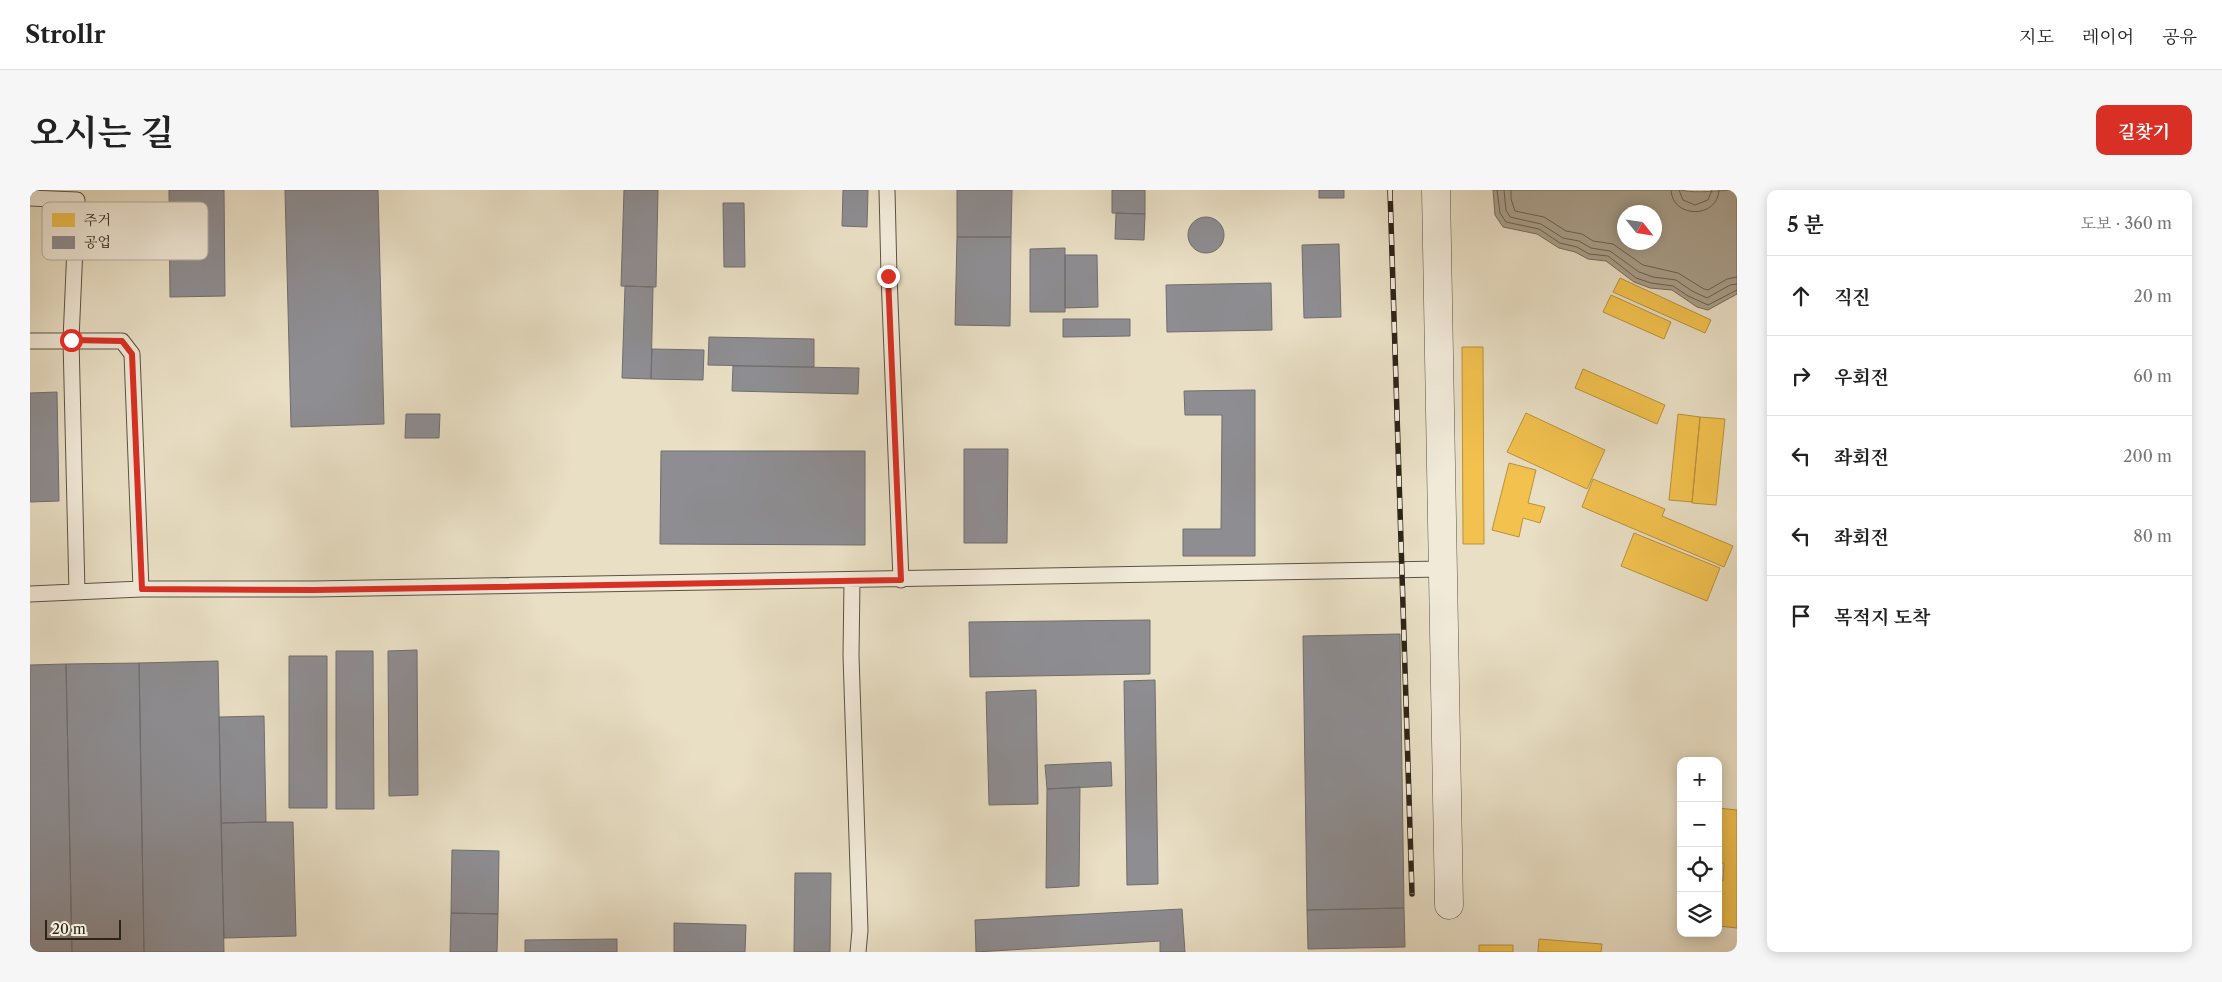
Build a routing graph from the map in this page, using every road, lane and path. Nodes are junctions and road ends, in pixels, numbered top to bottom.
1 (887, 190) edge
2 (1436, 190) edge
3 (30, 198) edge
4 (77, 202) edge
5 (74, 260) edge
6 (71, 340) junction
7 (30, 341) edge
8 (1442, 569) junction
9 (901, 580) junction
10 (852, 581) junction
11 (142, 589) junction
12 (77, 592) junction
13 (30, 594) edge
14 (1449, 905) dead end
15 (858, 952) edge

1 - 9 lane
2 - 8 street
3 - 4 lane
5 - 6 lane
6 - 7 lane
6 - 11 lane
6 - 12 lane
8 - 9 lane
8 - 14 street
9 - 10 lane
10 - 11 lane
10 - 15 lane
11 - 12 lane
12 - 13 lane

